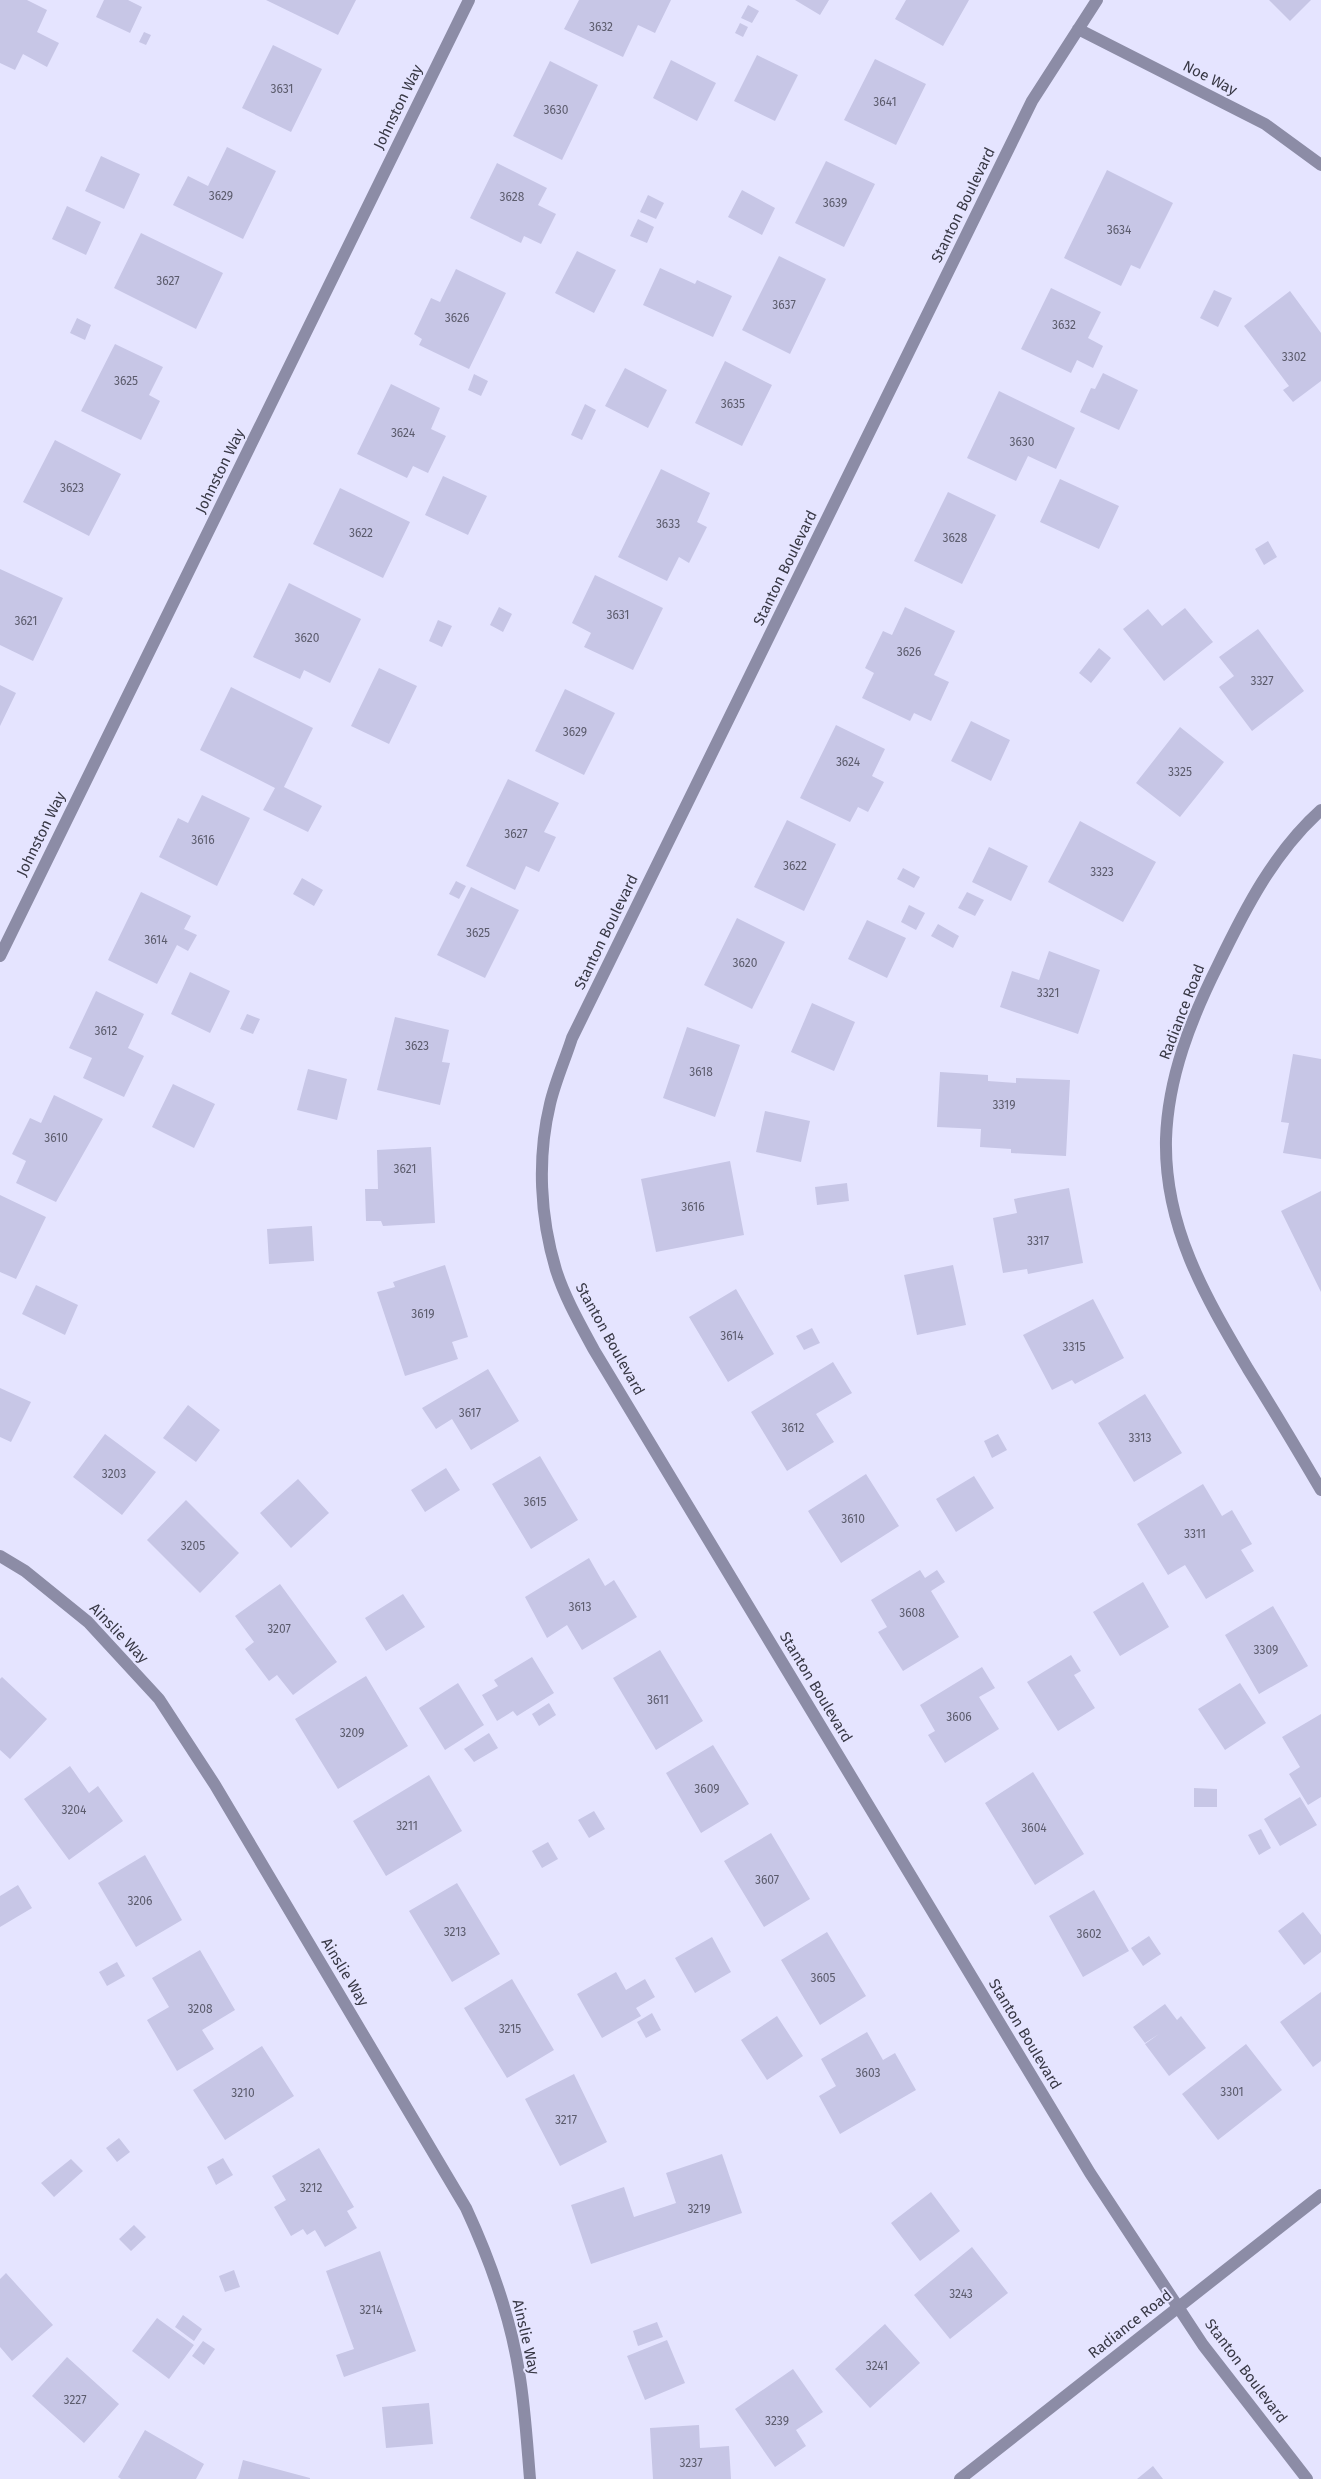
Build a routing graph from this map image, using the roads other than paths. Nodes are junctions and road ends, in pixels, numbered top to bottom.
1 (469, 0) edge
2 (1097, 0) edge
3 (1078, 29) junction
4 (1321, 165) edge
5 (1321, 810) edge
6 (0, 956) edge
7 (1321, 1490) edge
8 (0, 1556) edge
9 (1321, 2195) edge
10 (1178, 2306) junction
11 (530, 2479) edge
12 (960, 2479) edge
13 (1307, 2479) edge

1 - 6 street, Johnston Way
2 - 3 street, Stanton Boulevard
3 - 4 street, Noe Way
3 - 10 street, Stanton Boulevard
5 - 7 street, Radiance Road
8 - 11 street, Ainslie Way
9 - 10 street, Radiance Road
10 - 12 street, Radiance Road
10 - 13 street, Stanton Boulevard

